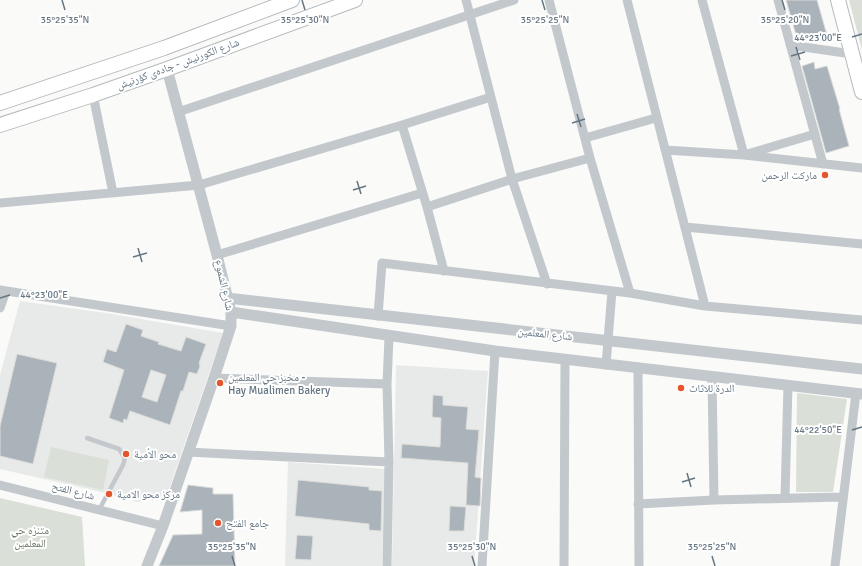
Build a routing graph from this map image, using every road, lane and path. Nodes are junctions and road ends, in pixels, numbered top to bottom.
1 (292, 0) edge
2 (355, 0) edge
3 (466, 0) edge
4 (514, 0) edge
5 (549, 0) edge
6 (627, 0) edge
7 (702, 0) edge
8 (778, 0) edge
9 (838, 0) edge
10 (339, 3) edge
11 (470, 16) junction
12 (790, 45) junction
13 (852, 54) junction
14 (167, 69) junction
15 (862, 92) edge
16 (92, 95) junction
17 (490, 96) junction
18 (0, 103) edge
19 (178, 112) junction
20 (656, 118) junction
21 (0, 125) edge
22 (402, 125) junction
23 (815, 134) junction
24 (585, 138) junction
25 (665, 150) junction
26 (744, 155) junction
27 (590, 158) junction
28 (823, 164) junction
29 (862, 168) edge
30 (512, 179) junction
31 (198, 185) junction
32 (113, 193) junction
33 (422, 193) junction
34 (0, 203) edge
35 (426, 207) junction
36 (685, 227) junction
37 (862, 244) edge
38 (217, 255) junction
39 (444, 271) junction
40 (547, 284) junction
41 (3, 290) edge
42 (612, 291) junction
43 (630, 293) junction
44 (227, 298) junction
45 (705, 306) junction
46 (0, 308) edge
47 (231, 312) junction
48 (378, 316) junction
49 (862, 320) edge
50 (231, 326) junction
51 (388, 337) junction
52 (608, 341) junction
53 (495, 351) junction
54 (565, 360) junction
55 (606, 364) junction
56 (638, 368) junction
57 (862, 369) edge
58 (712, 377) junction
59 (214, 378) junction
60 (387, 384) junction
61 (788, 385) junction
62 (859, 393) edge
63 (87, 438) dead end
64 (188, 452) junction
65 (389, 462) junction
66 (0, 485) edge
67 (842, 497) junction
68 (785, 498) junction
69 (714, 500) junction
70 (638, 504) junction
71 (99, 510) junction
72 (163, 526) junction
73 (147, 566) edge
74 (387, 566) edge
75 (482, 566) edge
76 (564, 566) edge
77 (639, 566) edge
78 (835, 566) edge

1 - 18 main road, شارع الكورنيش - جادەی کۆرنیش
2 - 10 main road, شارع الكورنيش - جادەی کۆرنیش
3 - 11 street
4 - 11 street
5 - 24 street
6 - 20 street
7 - 26 street
8 - 12 street
9 - 13 main road
10 - 14 main road, شارع الكورنيش - جادەی کۆرنیش
11 - 17 street
11 - 19 street
12 - 13 street
12 - 23 street
13 - 15 main road
14 - 16 main road, شارع الكورنيش - جادەی کۆرنیش
14 - 19 street, شارع الشموع
16 - 21 main road, شارع الكورنيش - جادەی کۆرنیش
16 - 32 street
17 - 22 street
17 - 30 street
19 - 31 street, شارع الشموع
20 - 24 street
20 - 25 street
22 - 31 street
22 - 33 street
23 - 26 street
23 - 28 street
24 - 27 street
25 - 26 street
25 - 36 street
26 - 28 street
27 - 30 street
27 - 43 street
28 - 29 street
30 - 35 street
30 - 40 street
31 - 32 street
31 - 38 street, شارع الشموع
32 - 34 street
33 - 35 street
33 - 38 street
35 - 39 street
36 - 37 street
36 - 45 street
38 - 44 street, شارع الشموع
39 - 40 street
39 - 48 street
40 - 42 street
41 - 46 street
41 - 50 street
42 - 43 street
42 - 52 street
43 - 45 street
44 - 47 street, شارع الشموع
44 - 48 street, شارع المعلمين
45 - 49 street
47 - 50 street, شارع الشموع
47 - 51 street, شارع المعلمين
48 - 52 street, شارع المعلمين
50 - 59 street, شارع الشموع
51 - 53 street, شارع المعلمين
51 - 60 street
52 - 55 street
52 - 57 street, شارع المعلمين
53 - 54 street, شارع المعلمين
53 - 75 street
54 - 55 street, شارع المعلمين
54 - 76 street
55 - 56 street, شارع المعلمين
56 - 58 street, شارع المعلمين
56 - 70 street
58 - 61 street, شارع المعلمين
58 - 69 street
59 - 60 street
59 - 64 street, شارع الشموع
60 - 65 street
61 - 62 street, شارع المعلمين
61 - 68 street
62 - 67 street
63 - 71 lane
64 - 65 street
64 - 72 street, شارع الشموع
65 - 74 street
66 - 71 street, شارع الفتح
67 - 68 street
67 - 78 street
68 - 69 street
69 - 70 street
70 - 77 street
71 - 72 street, شارع الفتح
72 - 73 street, شارع الشموع

